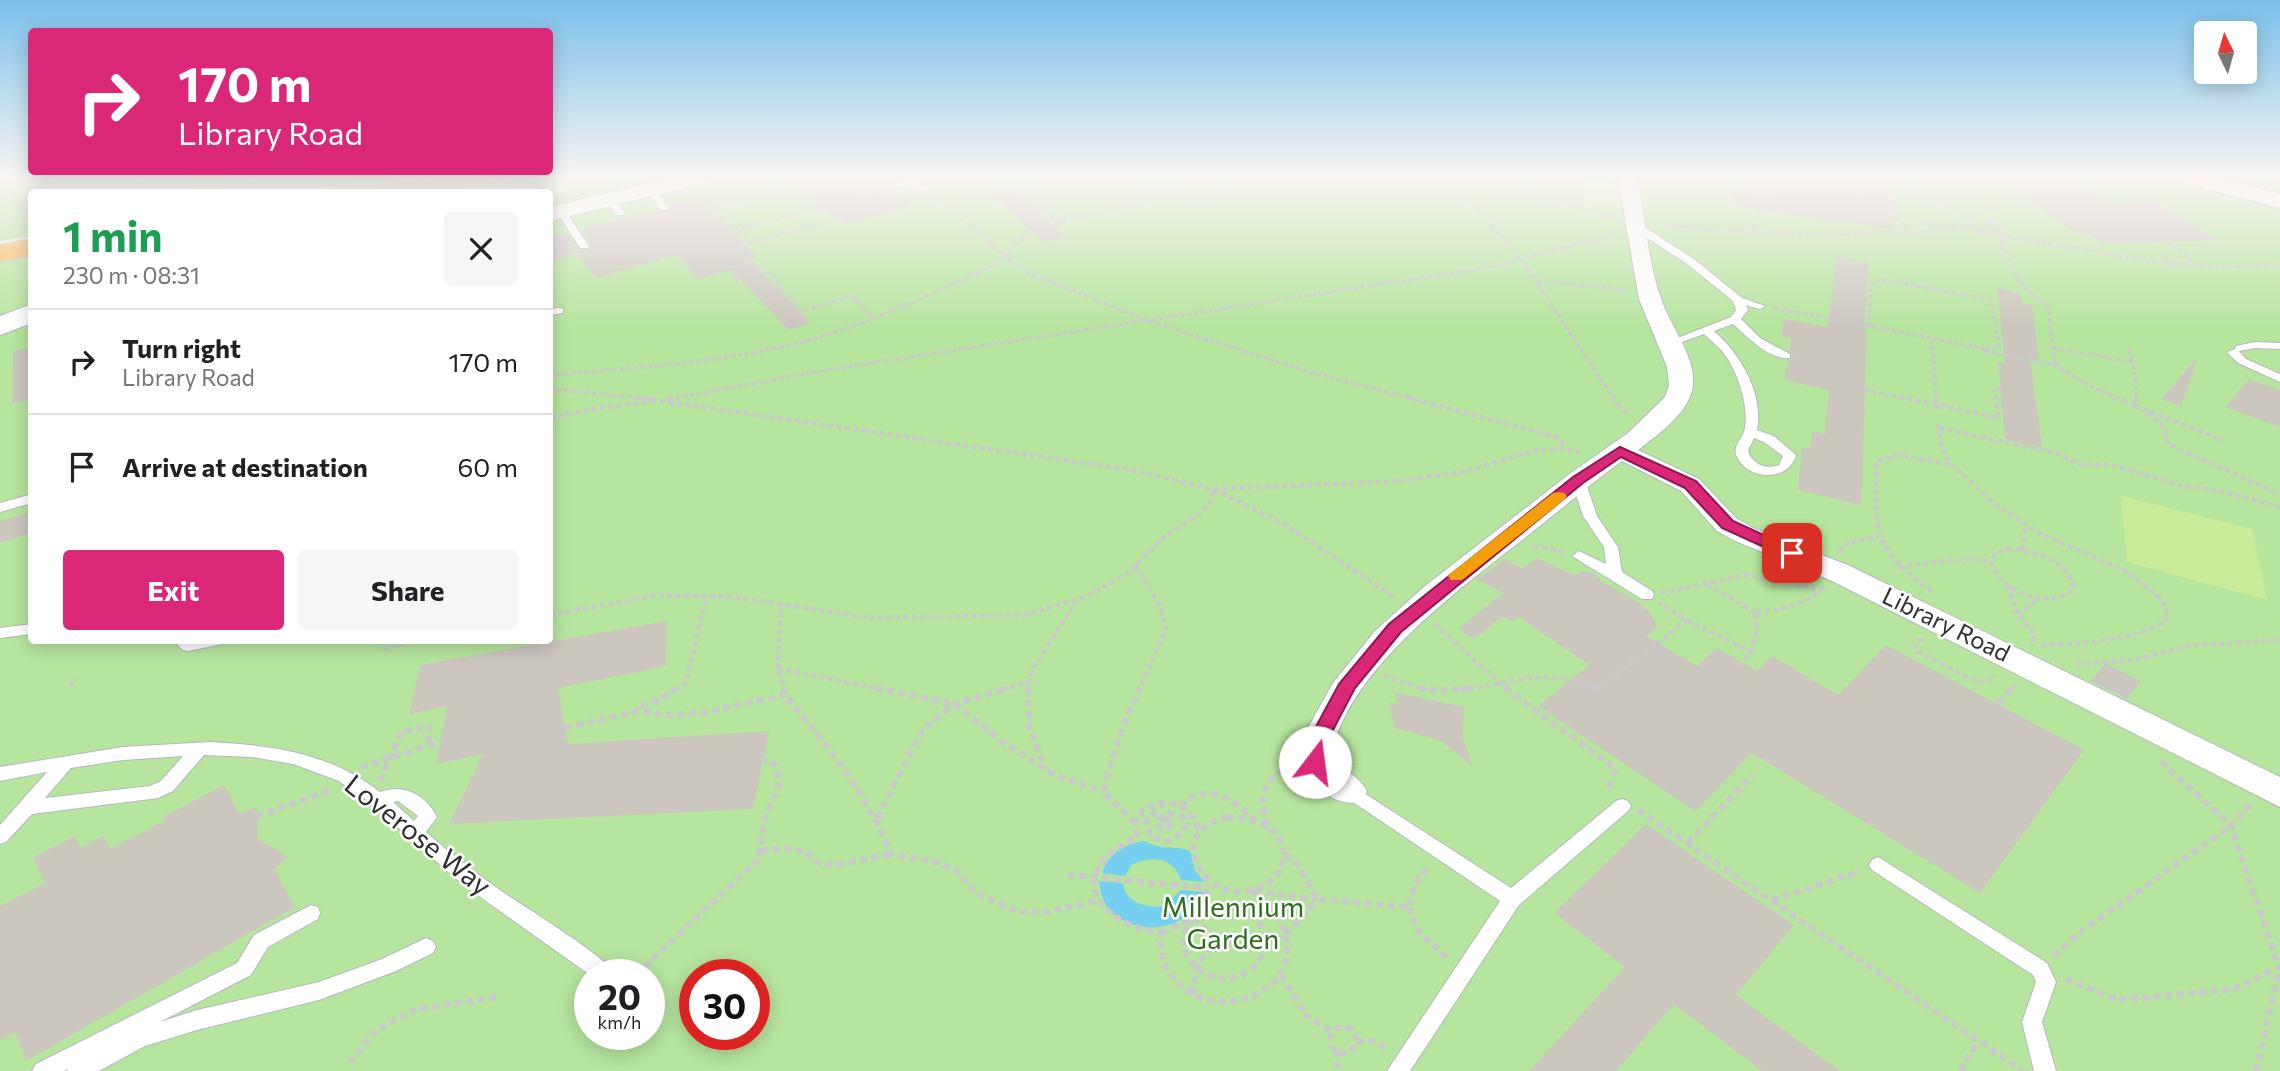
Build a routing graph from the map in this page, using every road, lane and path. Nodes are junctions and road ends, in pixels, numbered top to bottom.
1 (567, 227) edge
2 (734, 227) edge
3 (748, 227) edge
4 (808, 227) edge
5 (972, 227) edge
6 (1048, 227) edge
7 (1493, 227) edge
8 (1633, 227) edge
9 (1637, 227) edge
10 (1640, 227) edge
11 (1665, 227) edge
12 (1754, 227) edge
13 (1905, 227) edge
14 (1954, 227) edge
15 (1979, 227) edge
16 (1987, 227) edge
17 (1995, 227) edge
18 (1999, 227) edge
19 (1968, 229) junction
20 (737, 230) junction
21 (1752, 233) junction
22 (1913, 233) junction
23 (1986, 233) junction
24 (1999, 233) junction
25 (713, 236) dead end
26 (2167, 242) dead end
27 (583, 246) dead end
28 (28, 248) edge
29 (0, 253) edge
30 (722, 255) dead end
31 (2165, 256) dead end
32 (1008, 257) junction
33 (1522, 260) junction
34 (2176, 264) junction
35 (2192, 265) junction
36 (2280, 265) edge
37 (740, 274) junction
38 (1537, 281) junction
39 (739, 282) dead end
40 (1648, 292) junction
41 (1738, 300) junction
42 (1760, 306) joint
43 (28, 314) edge
44 (874, 318) junction
45 (1735, 319) junction
46 (1146, 320) junction
47 (0, 327) edge
48 (1869, 327) junction
49 (1707, 331) junction
50 (1932, 339) junction
51 (1668, 344) junction
52 (2280, 346) edge
53 (1983, 348) junction
54 (2053, 348) junction
55 (2129, 349) dead end
56 (1786, 356) dead end
57 (2133, 362) junction
58 (2054, 365) junction
59 (553, 374) edge
60 (2280, 378) edge
61 (553, 389) edge
62 (2001, 389) dead end
63 (1865, 390) dead end
64 (665, 400) junction
65 (2135, 406) junction
66 (1937, 407) junction
67 (2143, 410) junction
68 (553, 418) edge
69 (1750, 432) dead end
70 (2223, 440) dead end
71 (1632, 442) junction
72 (1949, 464) junction
73 (1578, 480) junction
74 (1213, 489) junction
75 (2280, 494) edge
76 (28, 499) edge
77 (2280, 507) edge
78 (0, 508) edge
79 (2025, 524) junction
80 (1879, 537) junction
81 (1506, 538) junction
82 (2022, 550) junction
83 (1579, 556) joint
84 (1991, 561) junction
85 (1135, 565) junction
86 (1898, 566) junction
87 (1615, 574) junction
88 (1706, 583) junction
89 (2007, 584) junction
90 (1832, 586) junction
91 (1647, 595) junction
92 (1940, 596) dead end
93 (706, 597) junction
94 (2036, 597) junction
95 (1077, 600) junction
96 (781, 604) junction
97 (1417, 610) junction
98 (1755, 611) junction
99 (2017, 612) junction
100 (553, 614) edge
101 (1687, 620) junction
102 (1914, 629) dead end
103 (28, 630) edge
104 (0, 633) edge
105 (2280, 640) edge
106 (400, 644) edge
107 (383, 649) dead end
108 (1751, 652) junction
109 (2027, 663) junction
110 (1985, 665) dead end
111 (1363, 666) junction
112 (1740, 666) dead end
113 (778, 668) junction
114 (75, 678) dead end
115 (1028, 682) junction
116 (1498, 683) junction
117 (70, 687) dead end
118 (785, 695) junction
119 (955, 704) junction
120 (640, 709) junction
121 (565, 729) dead end
122 (440, 742) dead end
123 (427, 746) junction
124 (199, 749) junction
125 (1314, 755) junction
126 (391, 757) junction
127 (764, 760) dead end
128 (65, 763) junction
129 (2174, 764) dead end
130 (358, 768) dead end
131 (1045, 769) junction
132 (0, 774) edge
133 (1753, 775) dead end
134 (1350, 791) joint
135 (1103, 792) junction
136 (2239, 799) dead end
137 (302, 800) dead end
138 (375, 800) junction
139 (2266, 800) edge
140 (1166, 802) junction
141 (1624, 804) junction
142 (1180, 806) junction
143 (27, 807) junction
144 (257, 816) dead end
145 (877, 819) junction
146 (1159, 819) dead end
147 (1255, 821) junction
148 (1135, 823) junction
149 (2231, 826) junction
150 (1267, 827) junction
151 (1199, 829) junction
152 (0, 837) edge
153 (1688, 843) junction
154 (762, 851) junction
155 (1441, 851) junction
156 (891, 853) junction
157 (1286, 854) junction
158 (1878, 865) joint
159 (1068, 874) dead end
160 (1097, 877) junction
161 (1208, 886) junction
162 (1252, 891) junction
163 (1317, 899) junction
164 (1513, 900) junction
165 (1772, 900) junction
166 (1097, 901) junction
167 (1409, 907) junction
168 (1203, 910) junction
169 (310, 912) dead end
170 (1191, 919) junction
171 (1161, 933) junction
172 (1287, 935) junction
173 (1217, 942) junction
174 (1266, 944) junction
175 (426, 947) dead end
176 (583, 959) edge
177 (653, 959) edge
178 (2280, 966) edge
179 (1196, 968) junction
180 (2040, 969) junction
181 (1465, 972) junction
182 (1281, 975) junction
183 (1193, 994) junction
184 (496, 997) dead end
185 (1331, 1032) junction
186 (1978, 1041) junction
187 (1357, 1042) junction
188 (1336, 1050) junction
189 (350, 1063) dead end
190 (1401, 1066) edge
191 (43, 1071) edge
192 (78, 1071) edge
193 (1338, 1071) edge
194 (1960, 1071) edge
195 (2022, 1071) edge
196 (2045, 1071) edge
197 (2256, 1071) edge

1 - 27 lane
2 - 20 path
3 - 20 path
4 - 20 path
5 - 32 path
6 - 32 path
7 - 33 path
8 - 33 path
9 - 40 street
10 - 41 lane
11 - 21 path
12 - 21 path
13 - 22 path
14 - 19 path
15 - 23 path
16 - 23 path
17 - 24 path
18 - 24 path
19 - 22 path
19 - 23 path
20 - 25 path
21 - 22 path
23 - 24 path
24 - 34 path
24 - 54 path
26 - 35 path
28 - 29 highway
30 - 37 path
31 - 34 path
32 - 44 path
32 - 46 path
33 - 38 path
33 - 46 path
34 - 35 path
35 - 36 path
37 - 39 path
37 - 44 path
38 - 40 path
38 - 71 path
40 - 51 street
41 - 42 lane
41 - 45 lane
42 - 48 path
43 - 47 street
44 - 59 path
45 - 49 lane
45 - 56 lane
46 - 64 path
46 - 74 path
48 - 50 path
48 - 53 path
49 - 51 lane
49 - 69 lane
50 - 53 path
50 - 66 path
51 - 71 street
52 - 60 lane
53 - 58 path
54 - 57 path
54 - 58 path
55 - 57 path
57 - 65 path
58 - 65 path
61 - 64 path
62 - 66 path
63 - 66 path
64 - 68 path
64 - 74 path
65 - 67 path
67 - 70 path
67 - 75 path
71 - 73 street
71 - 90 street, Library Road
72 - 77 path
72 - 79 path
72 - 80 path
73 - 81 street
73 - 87 lane
74 - 85 path
74 - 97 path
76 - 78 lane
79 - 82 path
79 - 109 path
80 - 86 path
80 - 90 path
81 - 83 path
81 - 97 street
82 - 84 path
82 - 94 path
83 - 87 lane
84 - 86 path
84 - 89 path
85 - 95 path
85 - 135 path
86 - 92 path
87 - 91 lane
88 - 90 path
88 - 91 path
88 - 98 path
89 - 94 path
89 - 99 path
90 - 98 path
90 - 109 street, Library Road
91 - 101 path
93 - 96 path
93 - 100 path
93 - 120 path
94 - 99 path
95 - 96 path
95 - 115 path
96 - 113 path
97 - 111 street
97 - 116 path
98 - 108 path
99 - 109 path
101 - 108 path
101 - 116 path
102 - 110 path
103 - 104 lane
105 - 109 path
106 - 107 path
108 - 112 path
109 - 139 street, Library Road
111 - 116 path
111 - 125 street
113 - 118 path
113 - 119 path
114 - 117 path
115 - 119 path
115 - 131 path
116 - 141 path
118 - 120 path
118 - 145 path
119 - 131 path
119 - 145 path
120 - 121 path
122 - 123 path
123 - 126 path
123 - 126 path
124 - 128 lane, Loverose Way
124 - 138 lane, Loverose Way
124 - 143 lane
125 - 134 street
125 - 150 path
126 - 130 path
126 - 138 path
127 - 154 path
128 - 132 lane, Loverose Way
128 - 143 lane
129 - 149 path
131 - 135 path
133 - 153 path
134 - 155 lane
135 - 148 path
136 - 139 path
137 - 144 path
138 - 176 lane, Loverose Way
139 - 149 path
140 - 142 path
140 - 146 path
140 - 148 path
141 - 153 path
141 - 164 lane
142 - 147 path
142 - 151 path
143 - 152 lane
145 - 156 path
147 - 150 path
147 - 151 path
148 - 160 path
149 - 178 path
149 - 180 path
150 - 157 path
151 - 161 path
153 - 165 path
154 - 156 path
154 - 177 path
155 - 164 lane
155 - 167 path
156 - 166 path
157 - 162 path
157 - 163 path
158 - 165 path
158 - 180 lane
159 - 160 path
160 - 161 path
160 - 166 path
161 - 162 path
161 - 168 path
162 - 163 path
162 - 172 path
163 - 167 path
163 - 172 path
164 - 181 lane
165 - 186 path
166 - 171 path
167 - 181 path
168 - 170 path
168 - 174 path
169 - 191 lane
170 - 171 path
170 - 173 path
170 - 179 path
171 - 183 path
172 - 174 path
172 - 182 path
173 - 174 path
173 - 179 path
174 - 179 path
175 - 192 lane
178 - 180 path
178 - 197 path
179 - 183 path
180 - 196 lane
181 - 190 lane
182 - 183 path
182 - 185 path
184 - 189 path
185 - 187 path
185 - 188 path
186 - 194 path
186 - 195 path
187 - 188 path
187 - 190 path
188 - 193 path

